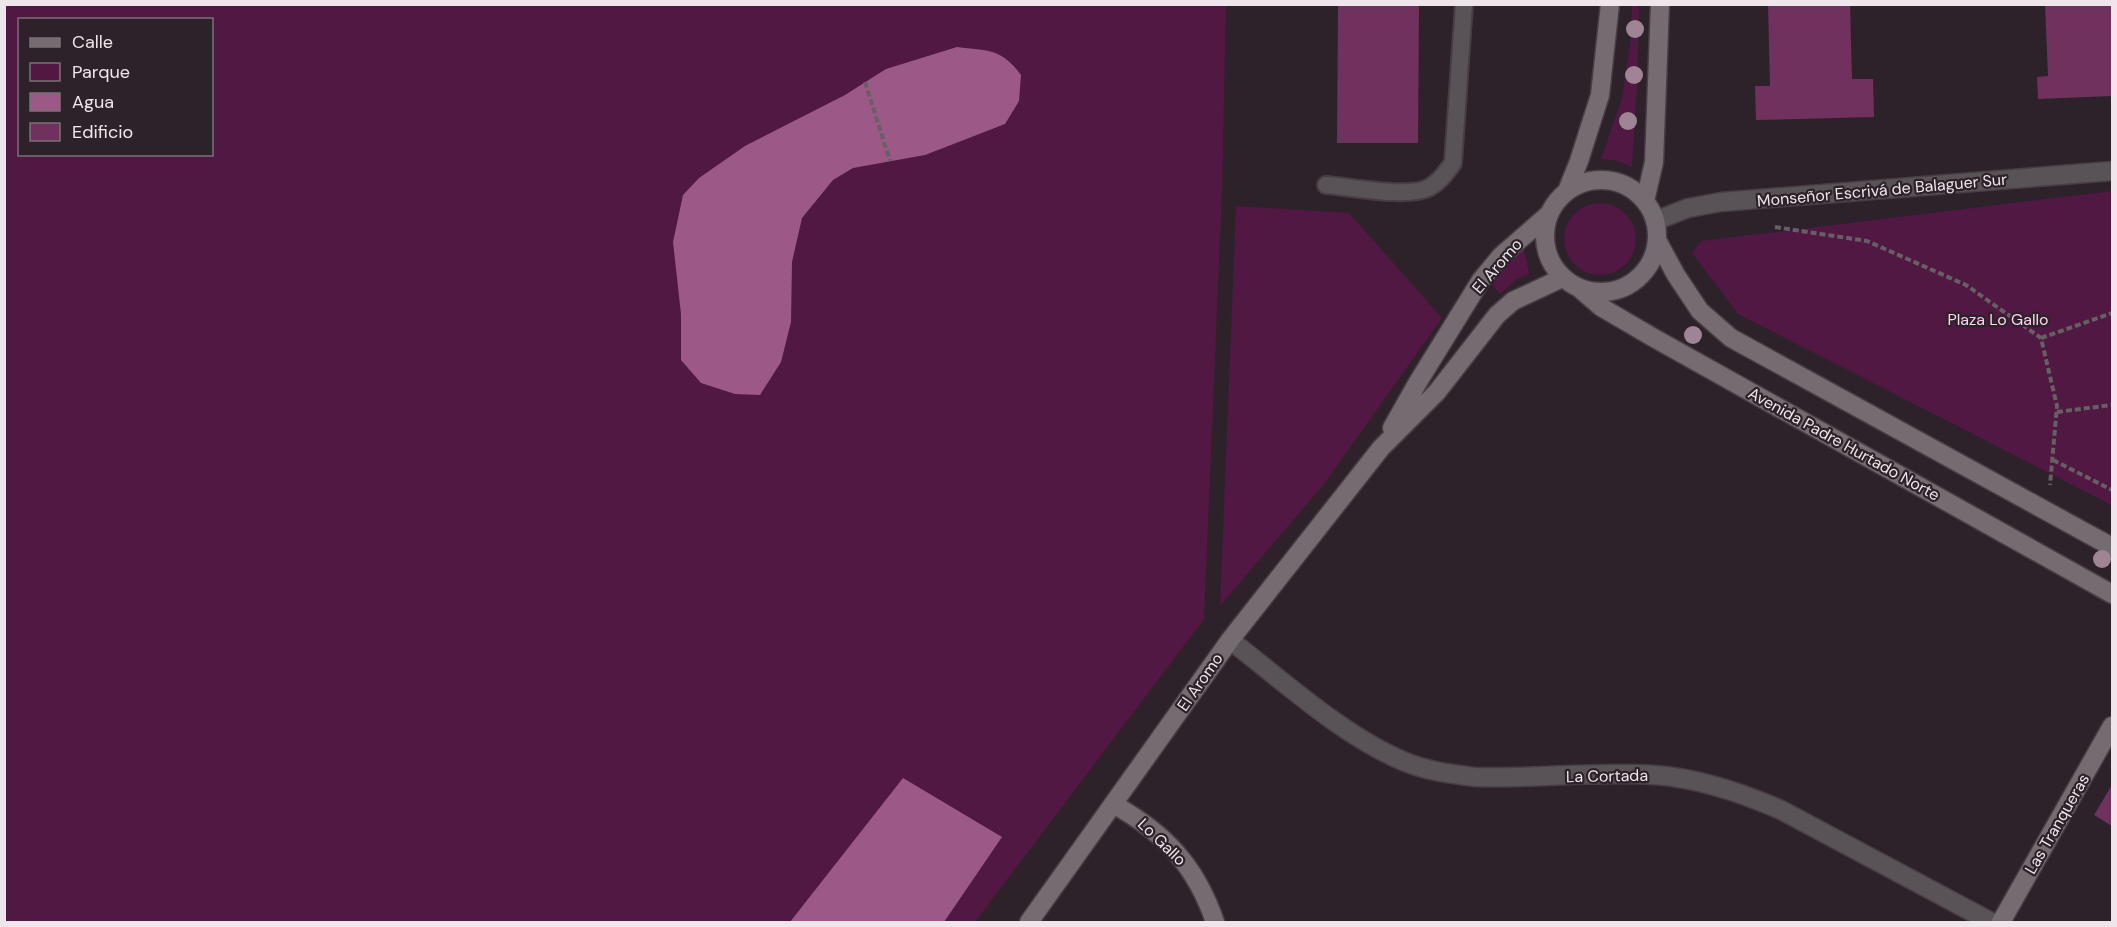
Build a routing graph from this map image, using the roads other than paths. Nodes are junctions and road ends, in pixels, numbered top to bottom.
1 (1464, 4) edge
2 (1610, 4) edge
3 (1660, 4) edge
4 (2112, 171) edge
5 (1326, 185) dead end
6 (1567, 191) junction
7 (1645, 201) junction
8 (1549, 214) junction
9 (1655, 221) junction
10 (1657, 240) junction
11 (1562, 278) junction
12 (1579, 288) junction
13 (1381, 448) junction
14 (2112, 547) edge
15 (2112, 594) edge
16 (1230, 640) junction
17 (2112, 726) edge
18 (1113, 804) junction
19 (1029, 922) edge
20 (1215, 922) edge
21 (1991, 922) edge
22 (2001, 922) edge

1 - 5 lane
2 - 6 main road
3 - 7 main road
4 - 9 street, Monseñor Escrivá de Balaguer Sur
6 - 7 main road
6 - 8 main road
7 - 9 main road
8 - 11 main road
8 - 13 main road, El Aromo
9 - 10 main road
10 - 12 main road
10 - 14 main road
11 - 12 main road
11 - 13 main road, El Aromo
12 - 15 main road, Avenida Padre Hurtado Norte
13 - 16 main road, El Aromo
16 - 18 main road, El Aromo
16 - 21 street, La Cortada
17 - 22 main road, Las Tranqueras
18 - 19 main road, El Aromo
18 - 20 main road, Lo Gallo

